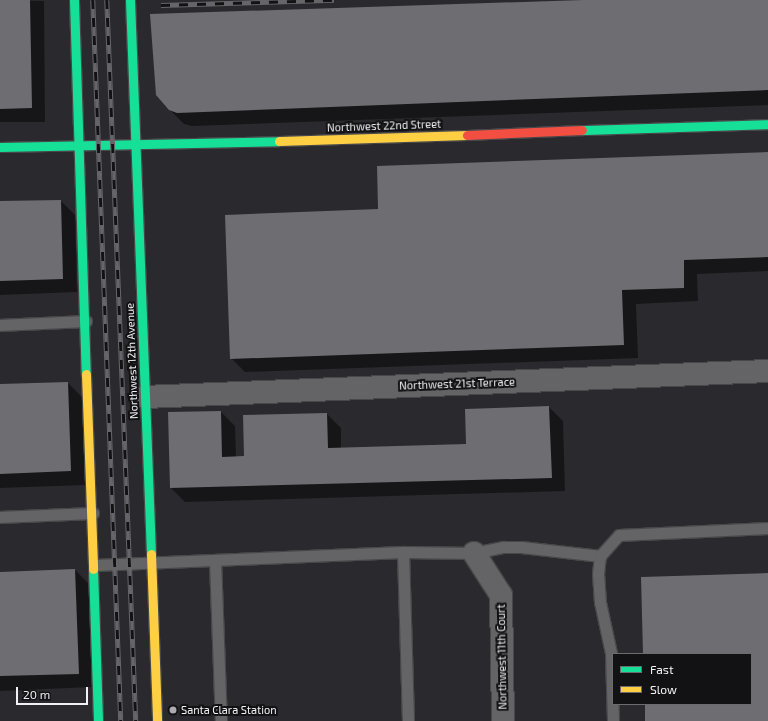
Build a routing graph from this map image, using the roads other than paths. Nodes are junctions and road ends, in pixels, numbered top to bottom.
1 (74, 0) edge
2 (130, 0) edge
3 (768, 124) edge
4 (80, 144) junction
5 (137, 146) junction
6 (0, 147) edge
7 (86, 321) junction
8 (0, 325) edge
9 (768, 371) edge
10 (145, 397) junction
11 (93, 513) junction
12 (0, 517) edge
13 (768, 528) edge
14 (402, 552) junction
15 (474, 553) junction
16 (600, 556) junction
17 (215, 560) junction
18 (153, 563) junction
19 (94, 565) junction
20 (612, 687) edge
21 (613, 705) edge
22 (98, 721) edge
23 (157, 721) edge
24 (221, 721) edge
25 (408, 721) edge
26 (503, 721) edge
27 (613, 721) edge

1 - 4 main road
2 - 5 main road, Northwest 12th Avenue
3 - 5 main road, Northwest 22nd Street
4 - 5 main road, Northwest 22nd Street
4 - 6 main road, Northwest 22nd Street
4 - 7 main road
5 - 10 main road, Northwest 12th Avenue
7 - 8 lane
7 - 11 main road
9 - 10 street, Northwest 21st Terrace
10 - 18 main road, Northwest 12th Avenue
11 - 12 lane
11 - 19 main road
13 - 16 lane
14 - 15 lane
14 - 17 lane
14 - 25 lane
15 - 16 lane
15 - 26 street, Northwest 11th Court
16 - 20 lane
17 - 18 lane
17 - 24 lane
18 - 19 lane
18 - 23 main road, Northwest 12th Avenue
19 - 22 main road
21 - 27 lane

